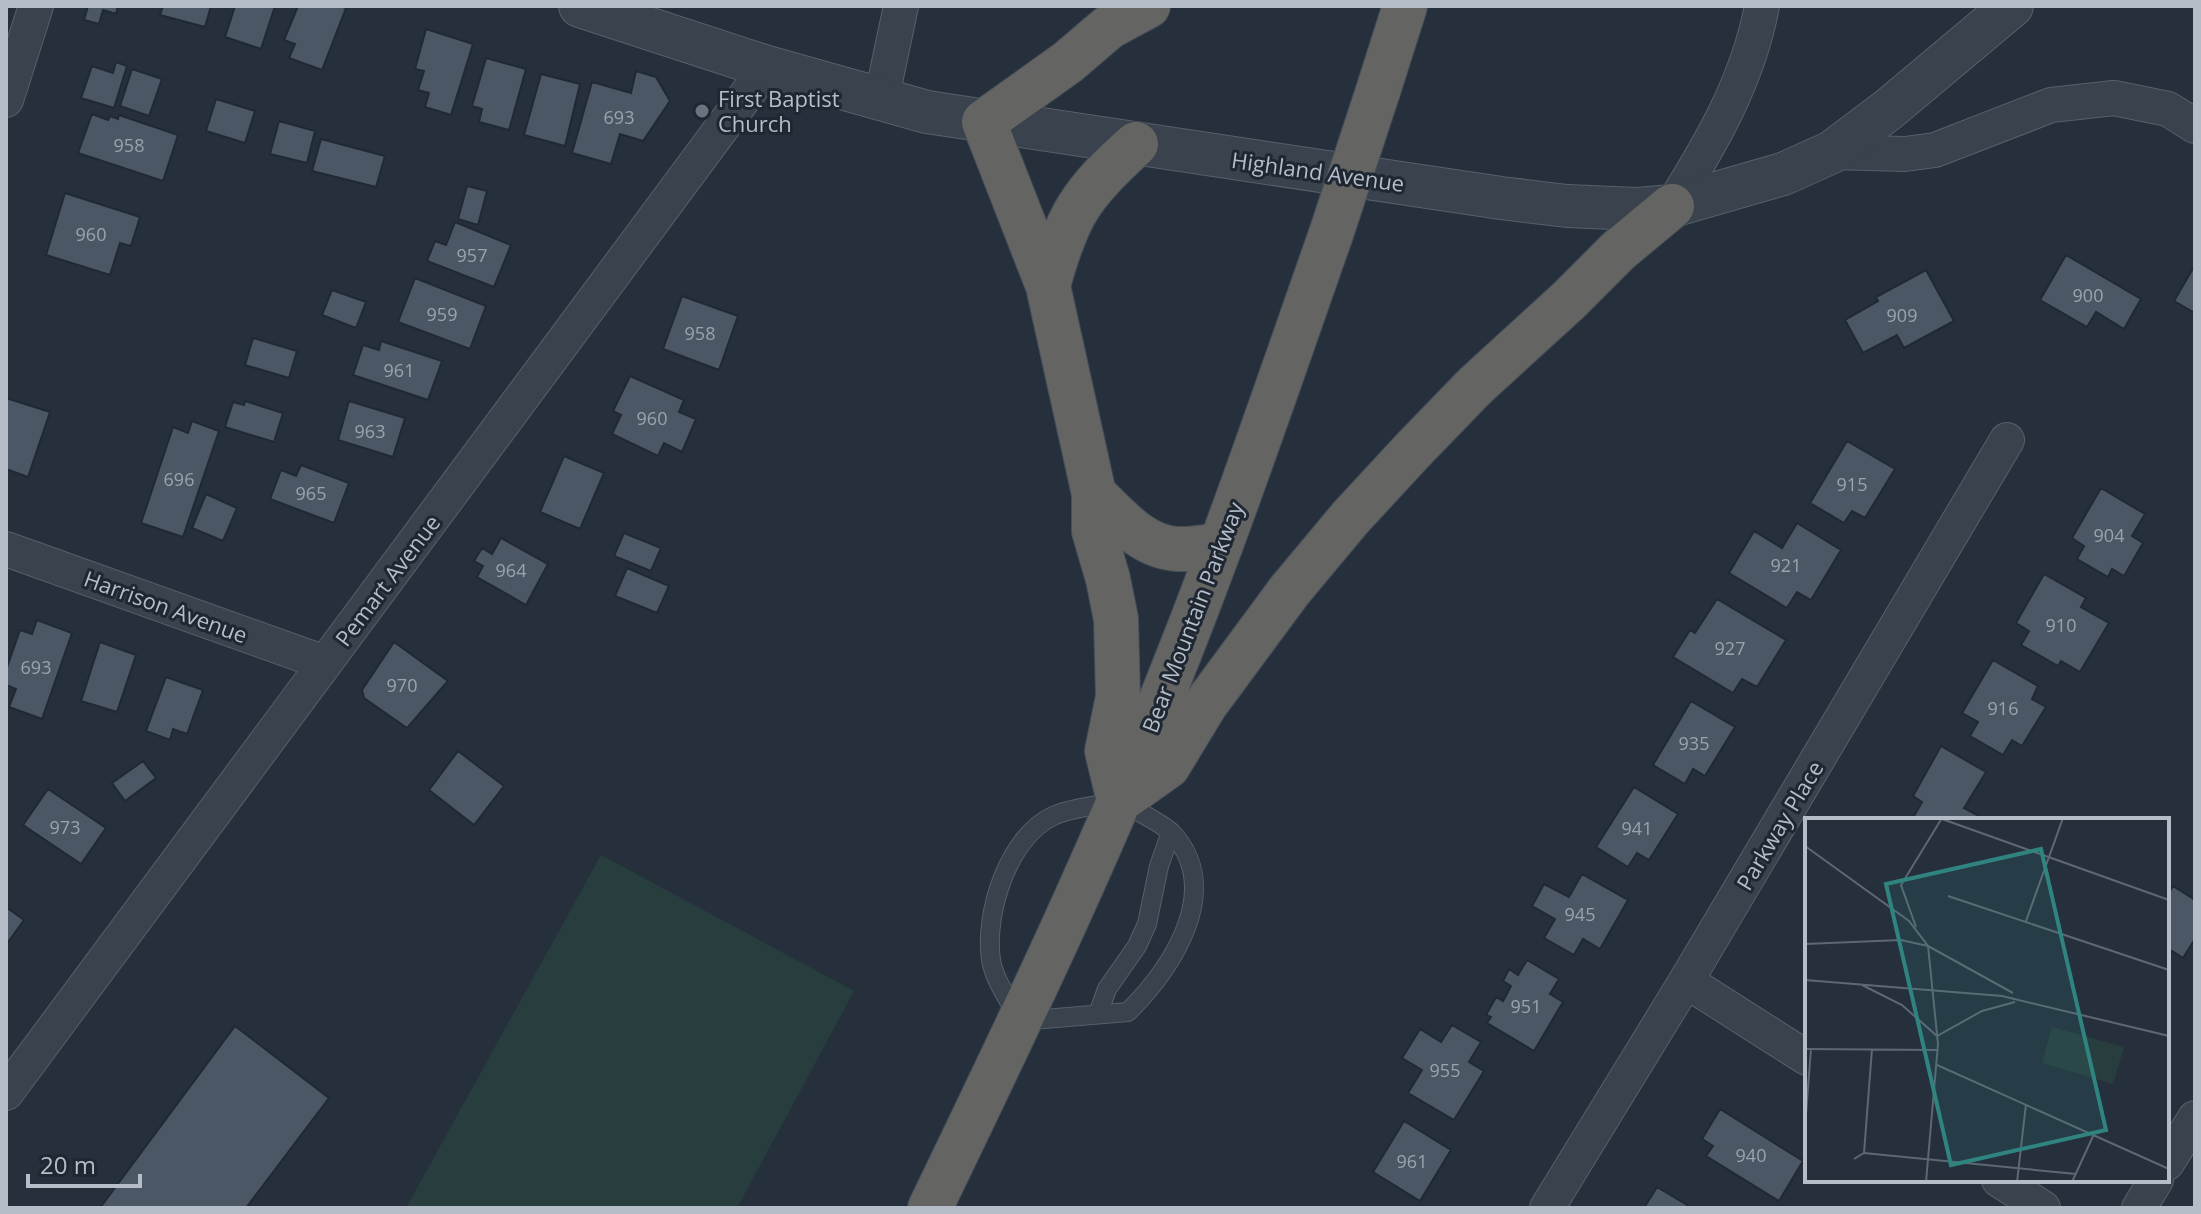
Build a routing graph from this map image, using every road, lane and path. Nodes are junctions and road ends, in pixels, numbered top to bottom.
1 (36, 6) edge
2 (580, 6) edge
3 (901, 6) edge
4 (1148, 6) edge
5 (1405, 6) edge
6 (1762, 6) edge
7 (2012, 6) edge
8 (767, 67) junction
9 (6, 100) edge
10 (881, 101) junction
11 (984, 122) junction
12 (2195, 126) edge
13 (1136, 144) junction
14 (1832, 152) junction
15 (1672, 206) junction
16 (1048, 286) junction
17 (2007, 440) dead end
18 (1094, 494) junction
19 (1221, 545) junction
20 (6, 549) edge
21 (325, 663) junction
22 (1119, 801) junction
23 (1171, 832) junction
24 (1686, 981) junction
25 (1098, 1014) junction
26 (1020, 1021) junction
27 (1805, 1057) edge
28 (6, 1093) edge
29 (2195, 1118) edge
30 (2169, 1160) edge
31 (2002, 1182) edge
32 (2155, 1182) edge
33 (930, 1208) edge
34 (1547, 1208) edge
35 (2043, 1208) edge
36 (2139, 1208) edge

1 - 9 street
2 - 8 street, Highland Avenue
3 - 10 street
4 - 11 highway
5 - 19 highway, Bear Mountain Parkway, bridge
6 - 15 street
7 - 14 street, Highland Avenue
8 - 10 street, Highland Avenue
8 - 21 street, Pemart Avenue
10 - 11 street, Highland Avenue
11 - 13 street, Highland Avenue
11 - 16 highway
12 - 14 street
13 - 15 street, Highland Avenue
13 - 16 highway
14 - 15 street, Highland Avenue
15 - 22 highway
16 - 18 highway
17 - 24 street, Parkway Place
18 - 19 highway
18 - 22 highway
19 - 22 highway, Bear Mountain Parkway
20 - 21 street, Harrison Avenue
21 - 28 street, Pemart Avenue
22 - 23 lane
22 - 26 highway, Bear Mountain Parkway
22 - 26 lane
23 - 25 lane
23 - 25 lane
24 - 27 street
24 - 34 street, Parkway Place
25 - 26 lane
26 - 33 highway, Bear Mountain Parkway
29 - 30 street
31 - 35 street
32 - 36 street

